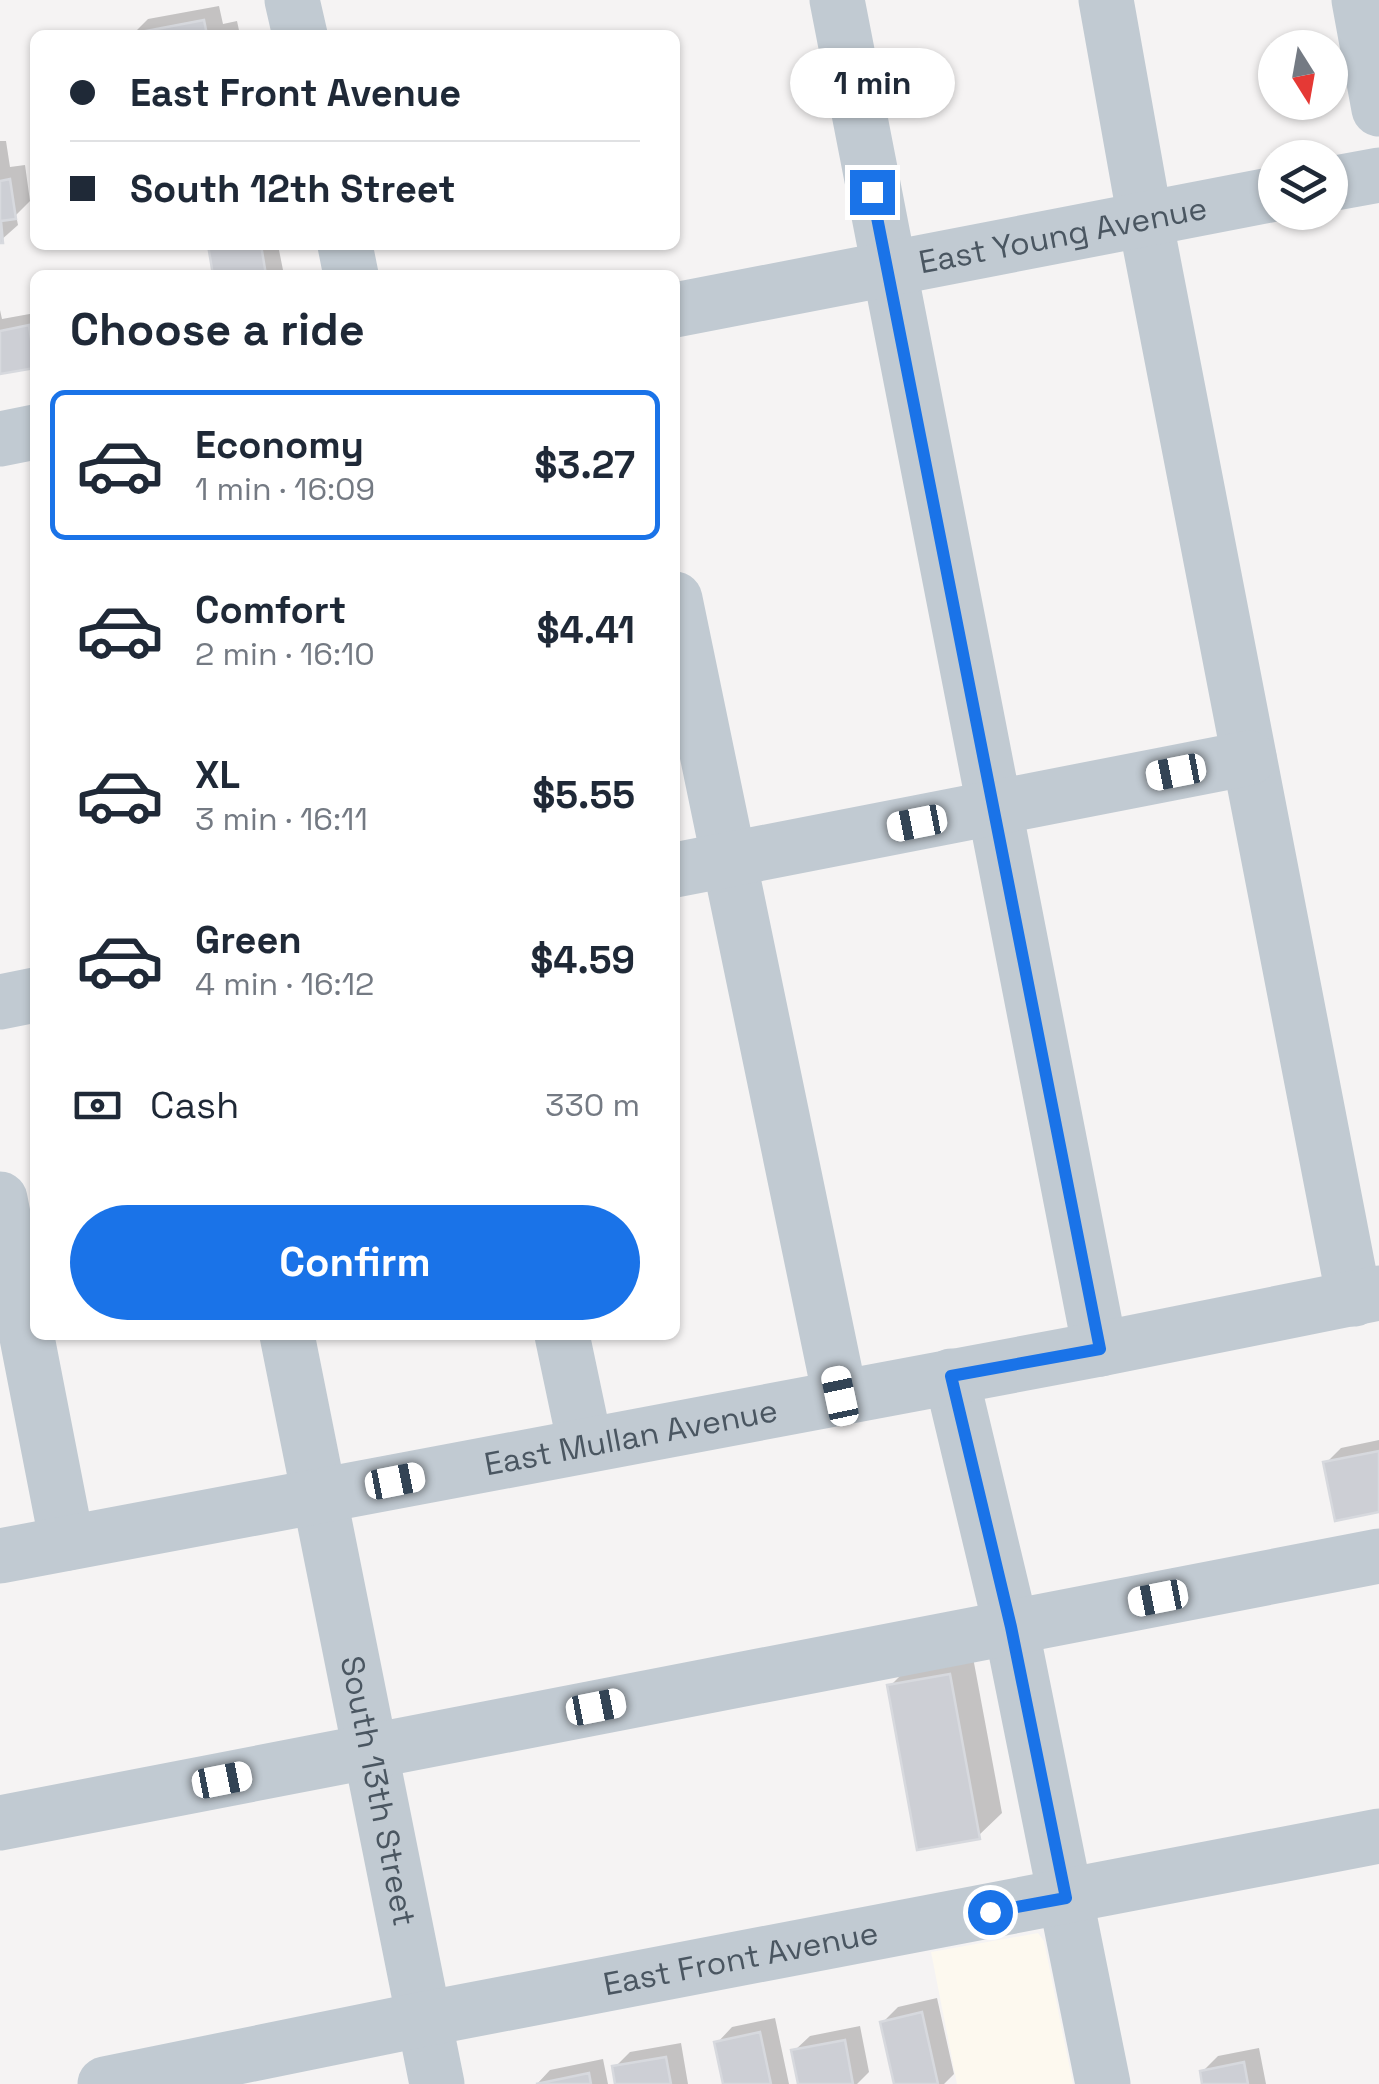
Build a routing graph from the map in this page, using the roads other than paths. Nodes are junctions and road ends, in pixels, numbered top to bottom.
1 (292, 0) edge
2 (836, 0) edge
3 (1106, 0) edge
4 (1359, 0) edge
5 (299, 30) edge
6 (1379, 108) edge
7 (1379, 174) edge
8 (1348, 180) edge
9 (1258, 197) edge
10 (1146, 219) junction
11 (887, 269) junction
12 (680, 309) edge
13 (30, 433) edge
14 (0, 439) edge
15 (680, 650) edge
16 (1249, 758) junction
17 (992, 808) junction
18 (701, 865) edge
19 (30, 996) edge
20 (0, 1002) edge
21 (0, 1199) edge
22 (1366, 1296) edge
23 (288, 1340) edge
24 (563, 1340) edge
25 (1100, 1349) junction
26 (951, 1376) junction
27 (840, 1396) junction
28 (585, 1444) junction
29 (319, 1496) junction
30 (67, 1543) junction
31 (0, 1556) edge
32 (1379, 1556) edge
33 (1011, 1627) junction
34 (370, 1751) junction
35 (0, 1823) edge
36 (1379, 1836) edge
37 (1066, 1898) junction
38 (424, 2018) junction
39 (104, 2084) edge
40 (437, 2084) edge
41 (1103, 2084) edge

1 - 5 street
2 - 11 street
3 - 10 street
4 - 6 street
7 - 8 street
9 - 10 street, East Young Avenue
10 - 11 street, East Young Avenue
10 - 16 street
11 - 12 street, East Young Avenue
11 - 17 street
13 - 14 street
15 - 18 street
16 - 17 street
16 - 22 street
17 - 18 street
17 - 25 street
18 - 27 street
19 - 20 street
21 - 30 street
22 - 25 street, East Mullan Avenue
23 - 29 street, South 13th Street
24 - 28 street
25 - 26 street, East Mullan Avenue
26 - 27 street, East Mullan Avenue
26 - 33 street
27 - 28 street, East Mullan Avenue
28 - 29 street, East Mullan Avenue
29 - 30 street, East Mullan Avenue
29 - 34 street, South 13th Street
30 - 31 street, East Mullan Avenue
32 - 33 street
33 - 34 street
33 - 37 street
34 - 35 street
34 - 38 street, South 13th Street
36 - 37 street, East Front Avenue
37 - 38 street, East Front Avenue
37 - 41 street
38 - 39 street, East Front Avenue
38 - 40 street, South 13th Street

